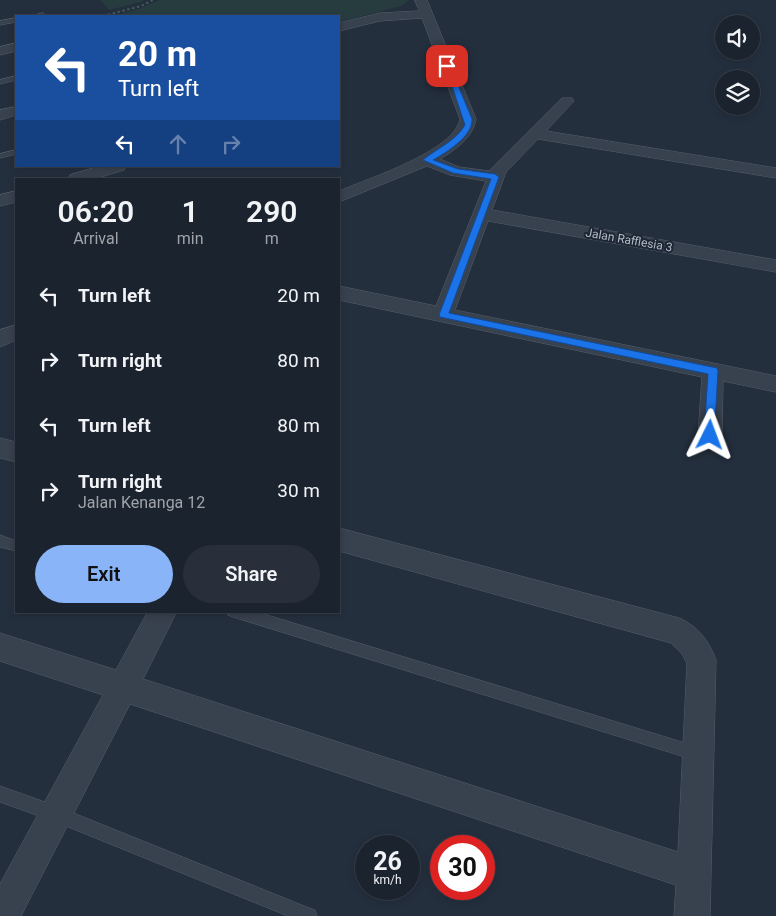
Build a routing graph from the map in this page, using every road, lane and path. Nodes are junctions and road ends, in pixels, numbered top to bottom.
1 (153, 0) edge
2 (424, 7) edge
3 (108, 15) edge
4 (15, 20) edge
5 (0, 23) edge
6 (340, 27) edge
7 (15, 47) edge
8 (0, 51) edge
9 (15, 78) edge
10 (0, 82) edge
11 (567, 101) dead end
12 (15, 111) edge
13 (0, 116) edge
14 (534, 134) junction
15 (15, 152) edge
16 (0, 156) edge
17 (427, 160) junction
18 (115, 167) edge
19 (776, 173) edge
20 (495, 177) junction
21 (79, 178) edge
22 (15, 196) edge
23 (340, 197) edge
24 (0, 201) edge
25 (482, 214) junction
26 (776, 266) edge
27 (340, 293) edge
28 (443, 315) junction
29 (15, 332) edge
30 (0, 339) edge
31 (713, 371) junction
32 (776, 384) edge
33 (710, 435) dead end
34 (0, 448) edge
35 (15, 452) edge
36 (340, 539) edge
37 (0, 541) edge
38 (15, 546) edge
39 (162, 613) edge
40 (240, 613) edge
41 (0, 647) edge
42 (123, 687) junction
43 (698, 754) junction
44 (0, 794) edge
45 (56, 814) junction
46 (694, 874) junction
47 (2, 916) edge
48 (309, 916) edge
49 (692, 916) edge

1 - 3 path
2 - 6 street
2 - 17 street
4 - 5 lane
7 - 8 street
9 - 10 lane
11 - 14 street
12 - 13 street
14 - 19 street
14 - 20 street
15 - 16 lane
17 - 20 street
17 - 23 street
18 - 21 street
20 - 25 street
22 - 24 street
25 - 26 street, Jalan Rafflesia 3
25 - 28 street
27 - 28 street
28 - 31 street
29 - 30 street
31 - 32 street
31 - 33 street
34 - 35 street
36 - 43 street
37 - 38 lane
39 - 42 street
40 - 43 lane
41 - 42 street
42 - 45 street
42 - 46 street
43 - 46 street
44 - 45 lane
45 - 47 street
45 - 48 lane
46 - 49 street

